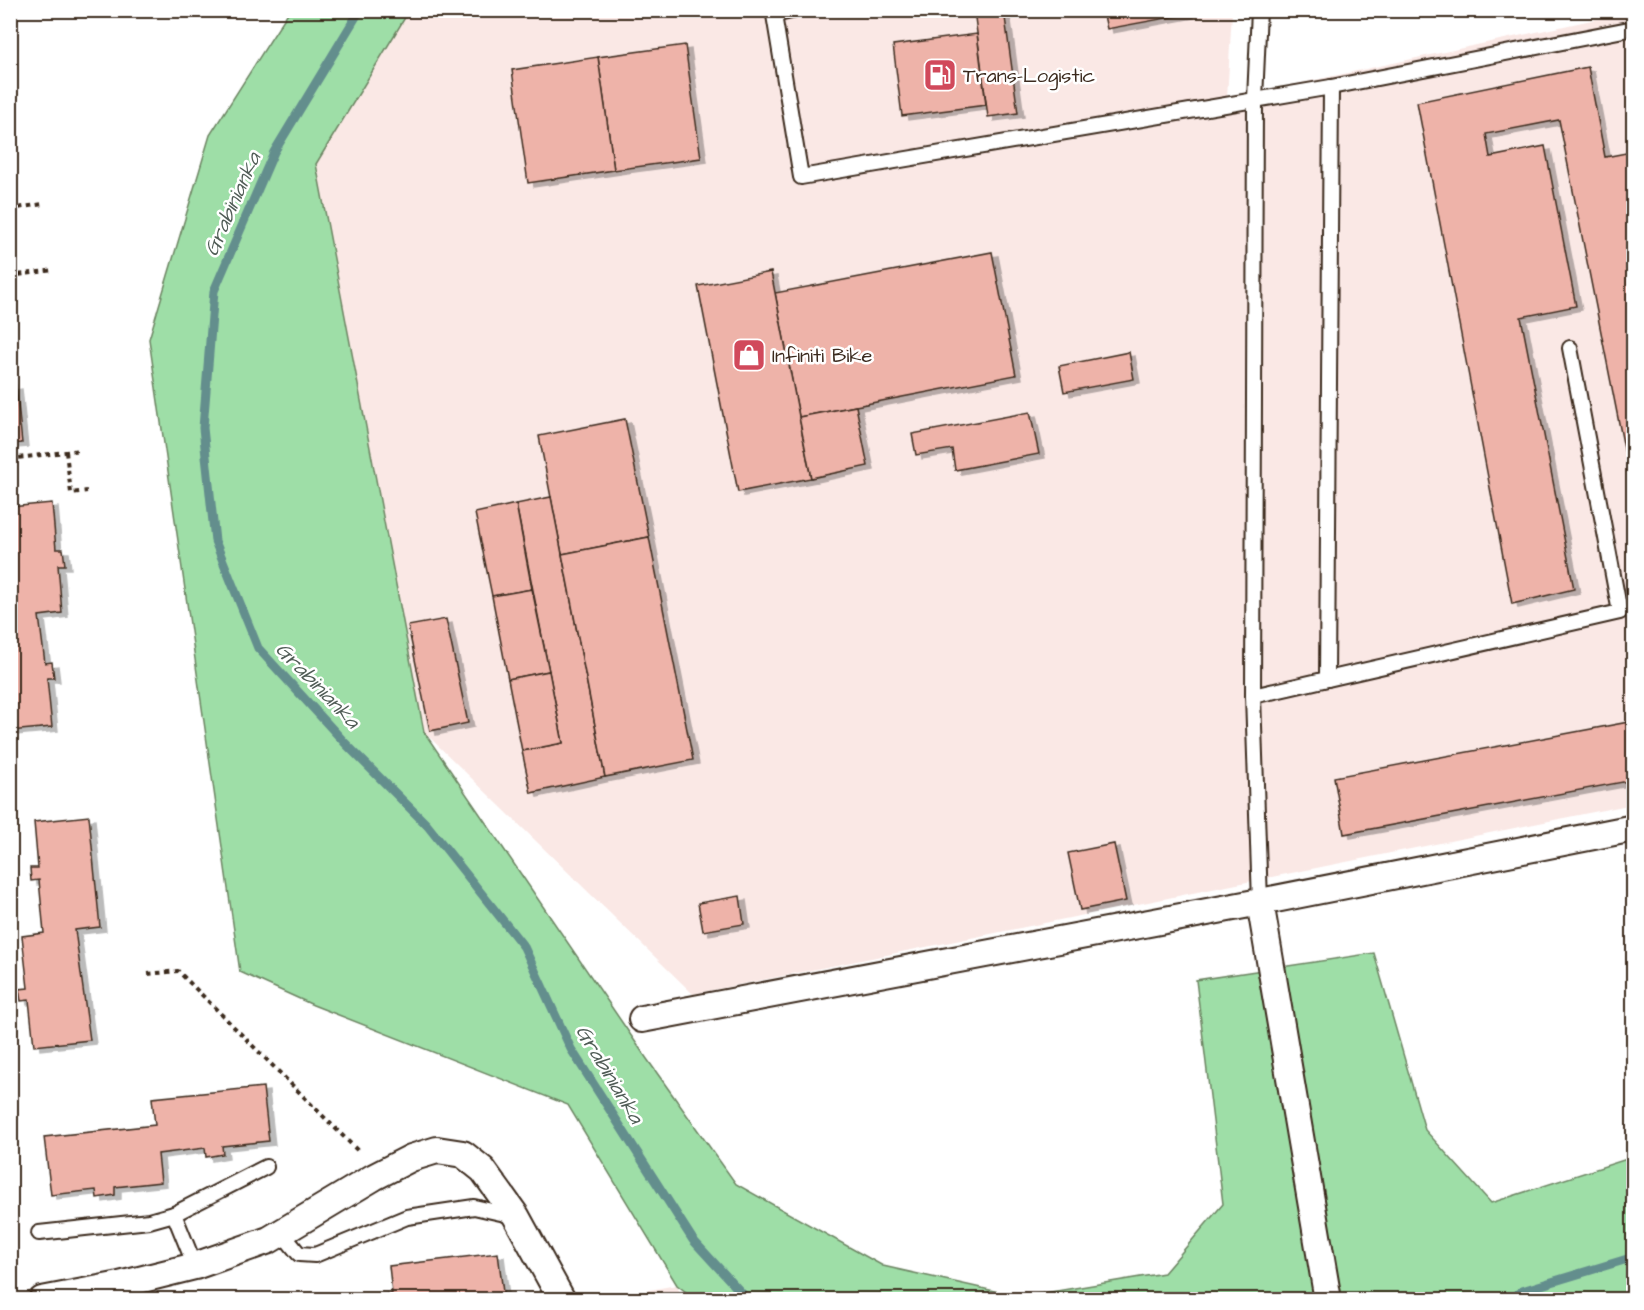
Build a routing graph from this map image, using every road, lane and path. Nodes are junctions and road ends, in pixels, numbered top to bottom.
1 (796, 10) edge
2 (1259, 10) edge
3 (1634, 28) edge
4 (1332, 87) junction
5 (1255, 99) junction
6 (43, 204) dead end
7 (10, 209) edge
8 (54, 270) dead end
9 (10, 276) edge
10 (1570, 348) dead end
11 (81, 450) dead end
12 (66, 452) junction
13 (10, 459) edge
14 (87, 491) dead end
15 (1627, 610) edge
16 (1327, 679) junction
17 (1253, 696) junction
18 (1634, 828) edge
19 (1260, 902) junction
20 (148, 974) dead end
21 (642, 1019) dead end
22 (266, 1167) dead end
23 (374, 1177) junction
24 (174, 1214) junction
25 (516, 1216) junction
26 (39, 1233) dead end
27 (282, 1233) junction
28 (195, 1266) junction
29 (42, 1299) edge
30 (562, 1299) edge
31 (1328, 1299) edge

1 - 5 lane
2 - 5 lane
3 - 4 lane
4 - 5 lane
4 - 16 lane
5 - 17 lane
6 - 7 path
8 - 9 path
10 - 15 lane
11 - 12 path
12 - 13 path
12 - 14 path
15 - 16 lane
16 - 17 lane
17 - 19 lane
18 - 19 street
19 - 21 street
19 - 31 street
20 - 23 path
22 - 24 lane
23 - 25 street
23 - 27 street
24 - 26 lane
24 - 28 lane
25 - 27 lane
25 - 30 street
27 - 28 street
28 - 29 street

